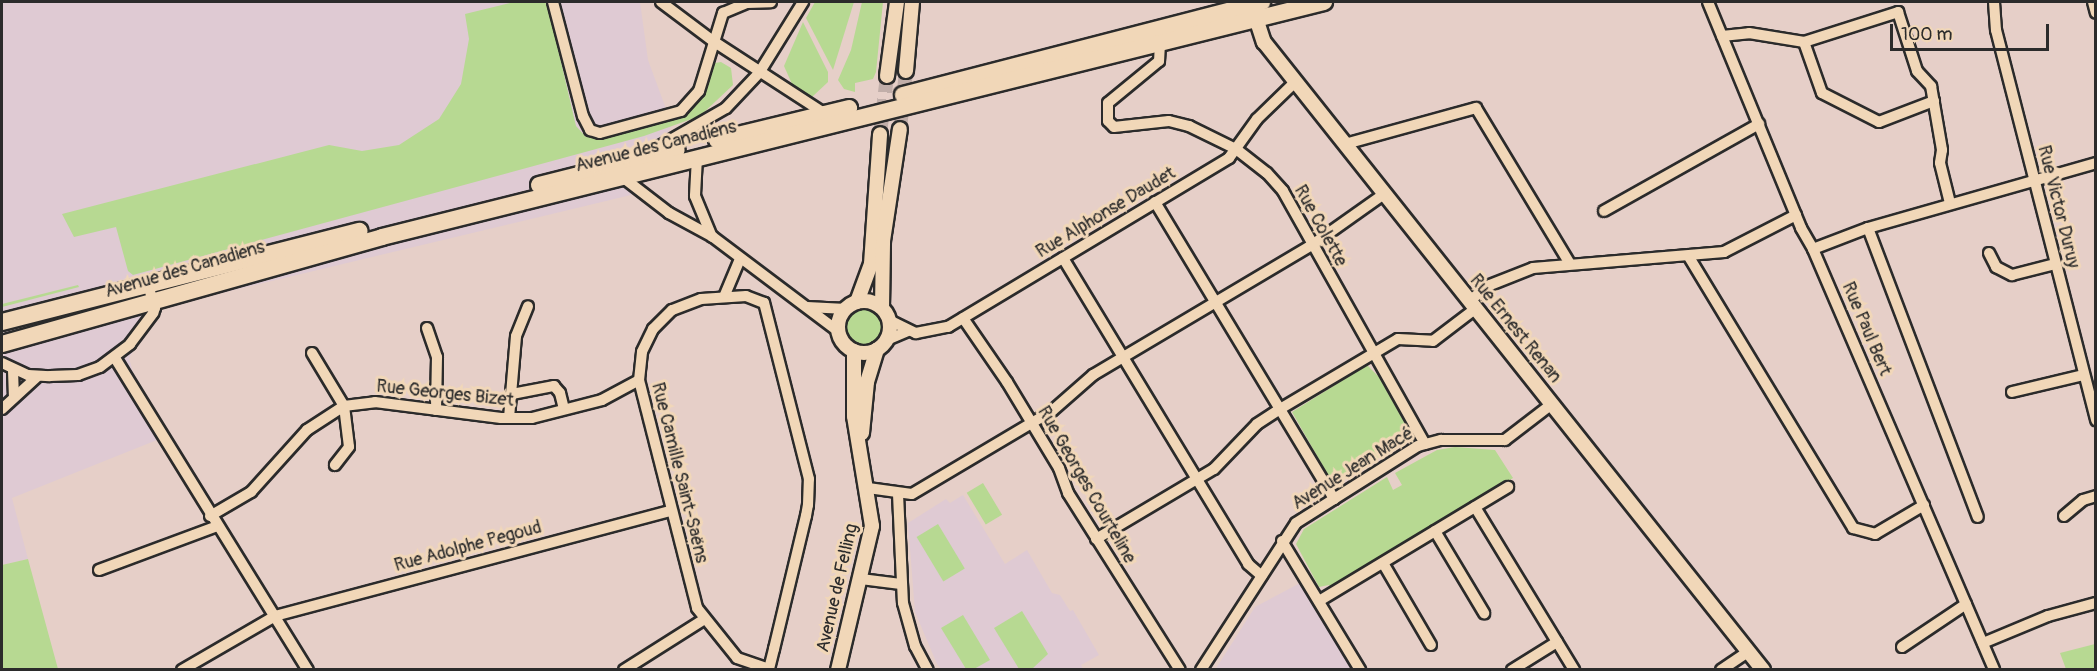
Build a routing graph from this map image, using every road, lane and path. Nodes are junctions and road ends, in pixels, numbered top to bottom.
1 (553, 2) edge
2 (661, 2) edge
3 (771, 2) edge
4 (803, 2) edge
5 (897, 2) edge
6 (912, 2) edge
7 (1324, 2) edge
8 (1708, 2) edge
9 (1994, 2) edge
10 (2093, 2) edge
11 (1257, 8) edge
12 (2096, 13) edge
13 (1722, 36) junction
14 (713, 41) junction
15 (1804, 42) junction
16 (1160, 43) junction
17 (906, 71) tunnel mouth
18 (759, 73) junction
19 (887, 76) tunnel mouth
20 (1295, 82) junction
21 (1934, 102) junction
22 (824, 113) junction
23 (1760, 124) junction
24 (900, 129) tunnel mouth
25 (880, 134) tunnel mouth
26 (1345, 144) junction
27 (1236, 149) junction
28 (697, 157) junction
29 (2096, 163) edge
30 (626, 169) junction
31 (2033, 179) junction
32 (1384, 194) junction
33 (1155, 202) junction
34 (1950, 202) junction
35 (1604, 211) dead end
36 (1796, 215) junction
37 (1868, 228) junction
38 (713, 237) junction
39 (1312, 245) junction
40 (1813, 249) junction
41 (1989, 254) dead end
42 (1689, 257) junction
43 (1063, 258) junction
44 (740, 259) junction
45 (1570, 264) junction
46 (2055, 264) junction
47 (150, 292) junction
48 (724, 297) junction
49 (1216, 303) junction
50 (1472, 305) junction
51 (528, 306) dead end
52 (851, 306) junction
53 (807, 307) junction
54 (885, 314) junction
55 (963, 318) junction
56 (2, 322) edge
57 (427, 328) dead end
58 (908, 331) junction
59 (839, 332) junction
60 (2, 344) edge
61 (882, 344) junction
62 (854, 351) junction
63 (312, 353) dead end
64 (1372, 354) junction
65 (115, 358) junction
66 (1124, 358) junction
67 (2, 363) edge
68 (13, 370) junction
69 (2084, 375) junction
70 (38, 376) junction
71 (639, 380) junction
72 (2012, 392) dead end
73 (512, 394) junction
74 (14, 395) junction
75 (1552, 404) junction
76 (344, 406) junction
77 (2, 409) edge
78 (1280, 409) junction
79 (436, 410) junction
80 (564, 410) junction
81 (509, 418) junction
82 (2096, 420) edge
83 (1032, 423) junction
84 (861, 444) junction
85 (1425, 444) junction
86 (335, 465) dead end
87 (1196, 478) junction
88 (1508, 487) dead end
89 (873, 489) junction
90 (898, 494) junction
91 (2096, 496) edge
92 (1334, 499) junction
93 (1924, 505) junction
94 (1475, 507) junction
95 (670, 511) junction
96 (2064, 516) dead end
97 (1978, 517) dead end
98 (214, 521) junction
99 (1435, 531) junction
100 (1096, 539) junction
101 (1282, 542) junction
102 (1383, 563) junction
103 (99, 570) dead end
104 (1262, 576) junction
105 (861, 579) junction
106 (902, 584) junction
107 (1319, 601) junction
108 (2096, 603) edge
109 (1966, 604) junction
110 (1484, 613) dead end
111 (274, 616) junction
112 (703, 620) junction
113 (1557, 642) junction
114 (1983, 643) junction
115 (1431, 645) dead end
116 (1902, 647) dead end
117 (1749, 651) junction
118 (182, 669) edge
119 (308, 669) edge
120 (624, 669) edge
121 (769, 669) edge
122 (838, 669) edge
123 (928, 669) edge
124 (1180, 669) edge
125 (1201, 669) edge
126 (1360, 669) edge
127 (1512, 669) edge
128 (1574, 669) edge
129 (1721, 669) edge
130 (1763, 669) edge
131 (1994, 669) edge

1 - 14 street
2 - 14 street
3 - 14 street
4 - 18 street
5 - 19 street
6 - 17 street
7 - 11 main road, Avenue des Canadiens
8 - 13 street, Rue Paul Bert
9 - 31 street, Rue Victor Duruy
10 - 12 street
11 - 16 main road, Avenue des Canadiens
11 - 20 street, Rue Ernest Renan
11 - 22 main road, Avenue des Canadiens
13 - 15 street
13 - 23 street, Rue Paul Bert
14 - 18 street
15 - 21 street
15 - 21 street
16 - 27 street, Rue Colette
16 - 28 main road, Avenue des Canadiens
18 - 22 street
18 - 30 street
20 - 26 street, Rue Ernest Renan
20 - 27 street, Rue Alphonse Daudet
21 - 34 street
22 - 30 main road, Avenue des Canadiens
23 - 35 street
23 - 36 street, Rue Paul Bert
24 - 54 street
25 - 52 street
26 - 32 street, Rue Ernest Renan
26 - 45 street
27 - 33 street, Rue Alphonse Daudet
27 - 39 street, Rue Colette
28 - 30 main road, Avenue des Canadiens
28 - 38 street
29 - 31 street
30 - 38 street
30 - 47 main road, Avenue des Canadiens
31 - 34 street
31 - 46 street, Rue Victor Duruy
32 - 39 street
32 - 50 street, Rue Ernest Renan
33 - 43 street, Rue Alphonse Daudet
33 - 49 street
34 - 37 street
36 - 40 street, Rue Paul Bert
36 - 42 street
37 - 40 street
37 - 97 street
38 - 44 street
39 - 49 street
39 - 64 street, Rue Colette
40 - 93 street, Rue Paul Bert
41 - 46 street
42 - 45 street
42 - 93 street
43 - 55 street, Rue Alphonse Daudet
43 - 66 street
44 - 48 street
44 - 53 street
45 - 50 street
46 - 69 street, Rue Victor Duruy
47 - 56 main road, Avenue des Canadiens
47 - 60 main road, Avenue des Canadiens
47 - 65 street
48 - 71 street, Rue Camille Saint-Saëns
48 - 121 street, Rue Camille Saint-Saëns
49 - 66 street
49 - 78 street
50 - 64 street
50 - 75 street, Rue Ernest Renan
51 - 73 street
52 - 53 street
52 - 54 street
52 - 59 street
53 - 59 street
54 - 58 street, Rue Alphonse Daudet
54 - 61 street
55 - 58 street, Rue Alphonse Daudet
55 - 83 street, Rue Georges Courteline
57 - 79 street
58 - 61 street, Rue Alphonse Daudet
59 - 62 street
61 - 62 street
61 - 84 street, Avenue de Felling
62 - 84 street, Avenue de Felling
63 - 76 street
64 - 78 street
64 - 85 street, Rue Colette
65 - 70 street
65 - 98 street
66 - 83 street
66 - 87 street
67 - 68 street
68 - 70 street
68 - 74 street
69 - 72 street
69 - 82 street, Rue Victor Duruy
70 - 74 street
71 - 80 street, Rue Georges Bizet
71 - 95 street, Rue Camille Saint-Saëns
73 - 80 street
73 - 81 street
74 - 77 street
75 - 85 street, Avenue Jean Macé
75 - 117 street, Rue Ernest Renan
76 - 79 street, Rue Georges Bizet
76 - 86 street
76 - 98 street, Rue Georges Bizet
78 - 87 street
78 - 92 street
79 - 81 street, Rue Georges Bizet
80 - 81 street, Rue Georges Bizet
83 - 90 street
83 - 100 street, Rue Georges Courteline
84 - 89 street, Avenue de Felling
85 - 92 street, Avenue Jean Macé
87 - 100 street
87 - 104 street
88 - 94 street
89 - 90 street
89 - 105 street, Avenue de Felling
90 - 106 street
91 - 96 street
92 - 101 street, Avenue Jean Macé
93 - 109 street, Rue Paul Bert
94 - 99 street
94 - 113 street
95 - 111 street, Rue Adolphe Pegoud
95 - 112 street, Rue Camille Saint-Saëns
98 - 103 street, Rue Georges Bizet
98 - 111 street
99 - 102 street
99 - 110 street
100 - 124 street, Rue Georges Courteline
101 - 104 street, Avenue Jean Macé
101 - 107 street
102 - 107 street
102 - 115 street
104 - 125 street, Avenue Jean Macé
105 - 106 street
105 - 122 street, Avenue de Felling
106 - 123 street
107 - 126 street
108 - 114 street
109 - 114 street, Rue Paul Bert
109 - 116 street
111 - 118 street, Rue Adolphe Pegoud
111 - 119 street
112 - 120 street
112 - 121 street, Rue Camille Saint-Saëns
113 - 127 street
113 - 128 street
114 - 131 street, Rue Paul Bert
117 - 129 street
117 - 130 street, Rue Ernest Renan

